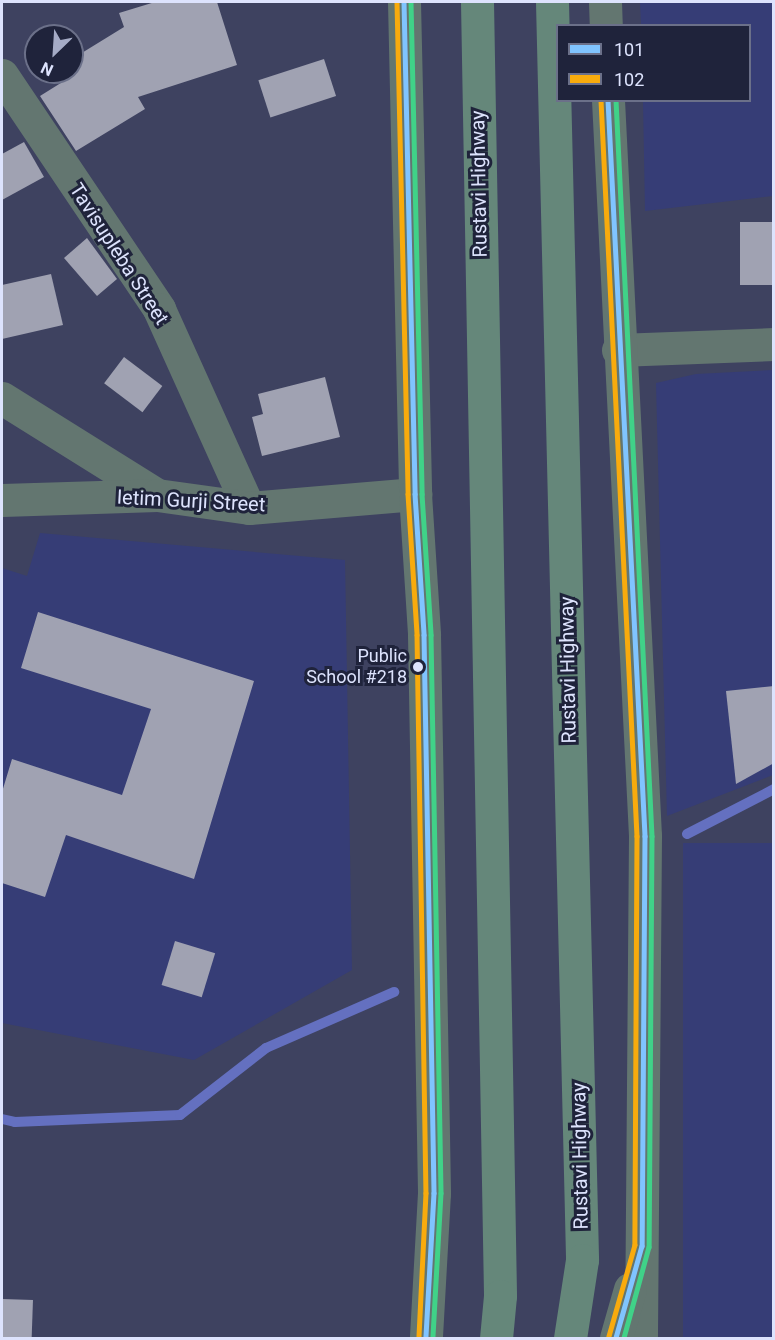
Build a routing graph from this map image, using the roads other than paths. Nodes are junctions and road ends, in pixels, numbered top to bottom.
1 (404, 2) edge
2 (477, 2) edge
3 (552, 2) edge
4 (605, 2) edge
5 (606, 24) edge
6 (2, 75) edge
7 (608, 102) edge
8 (774, 344) edge
9 (618, 350) junction
10 (2, 398) edge
11 (415, 494) junction
12 (157, 495) junction
13 (2, 500) edge
14 (249, 508) junction
15 (642, 1246) junction
16 (426, 1338) edge
17 (496, 1338) edge
18 (570, 1338) edge
19 (616, 1338) edge
20 (641, 1338) edge

1 - 11 street
2 - 17 highway, Rustavi Highway
3 - 18 highway, Rustavi Highway
4 - 5 street
6 - 14 street, Tavisupleba Street
7 - 9 street
8 - 9 street
9 - 15 street
10 - 12 street
11 - 14 street, Ietim Gurji Street
11 - 16 street
12 - 13 street, Ietim Gurji Street
12 - 14 street, Ietim Gurji Street
15 - 19 street
15 - 20 street

